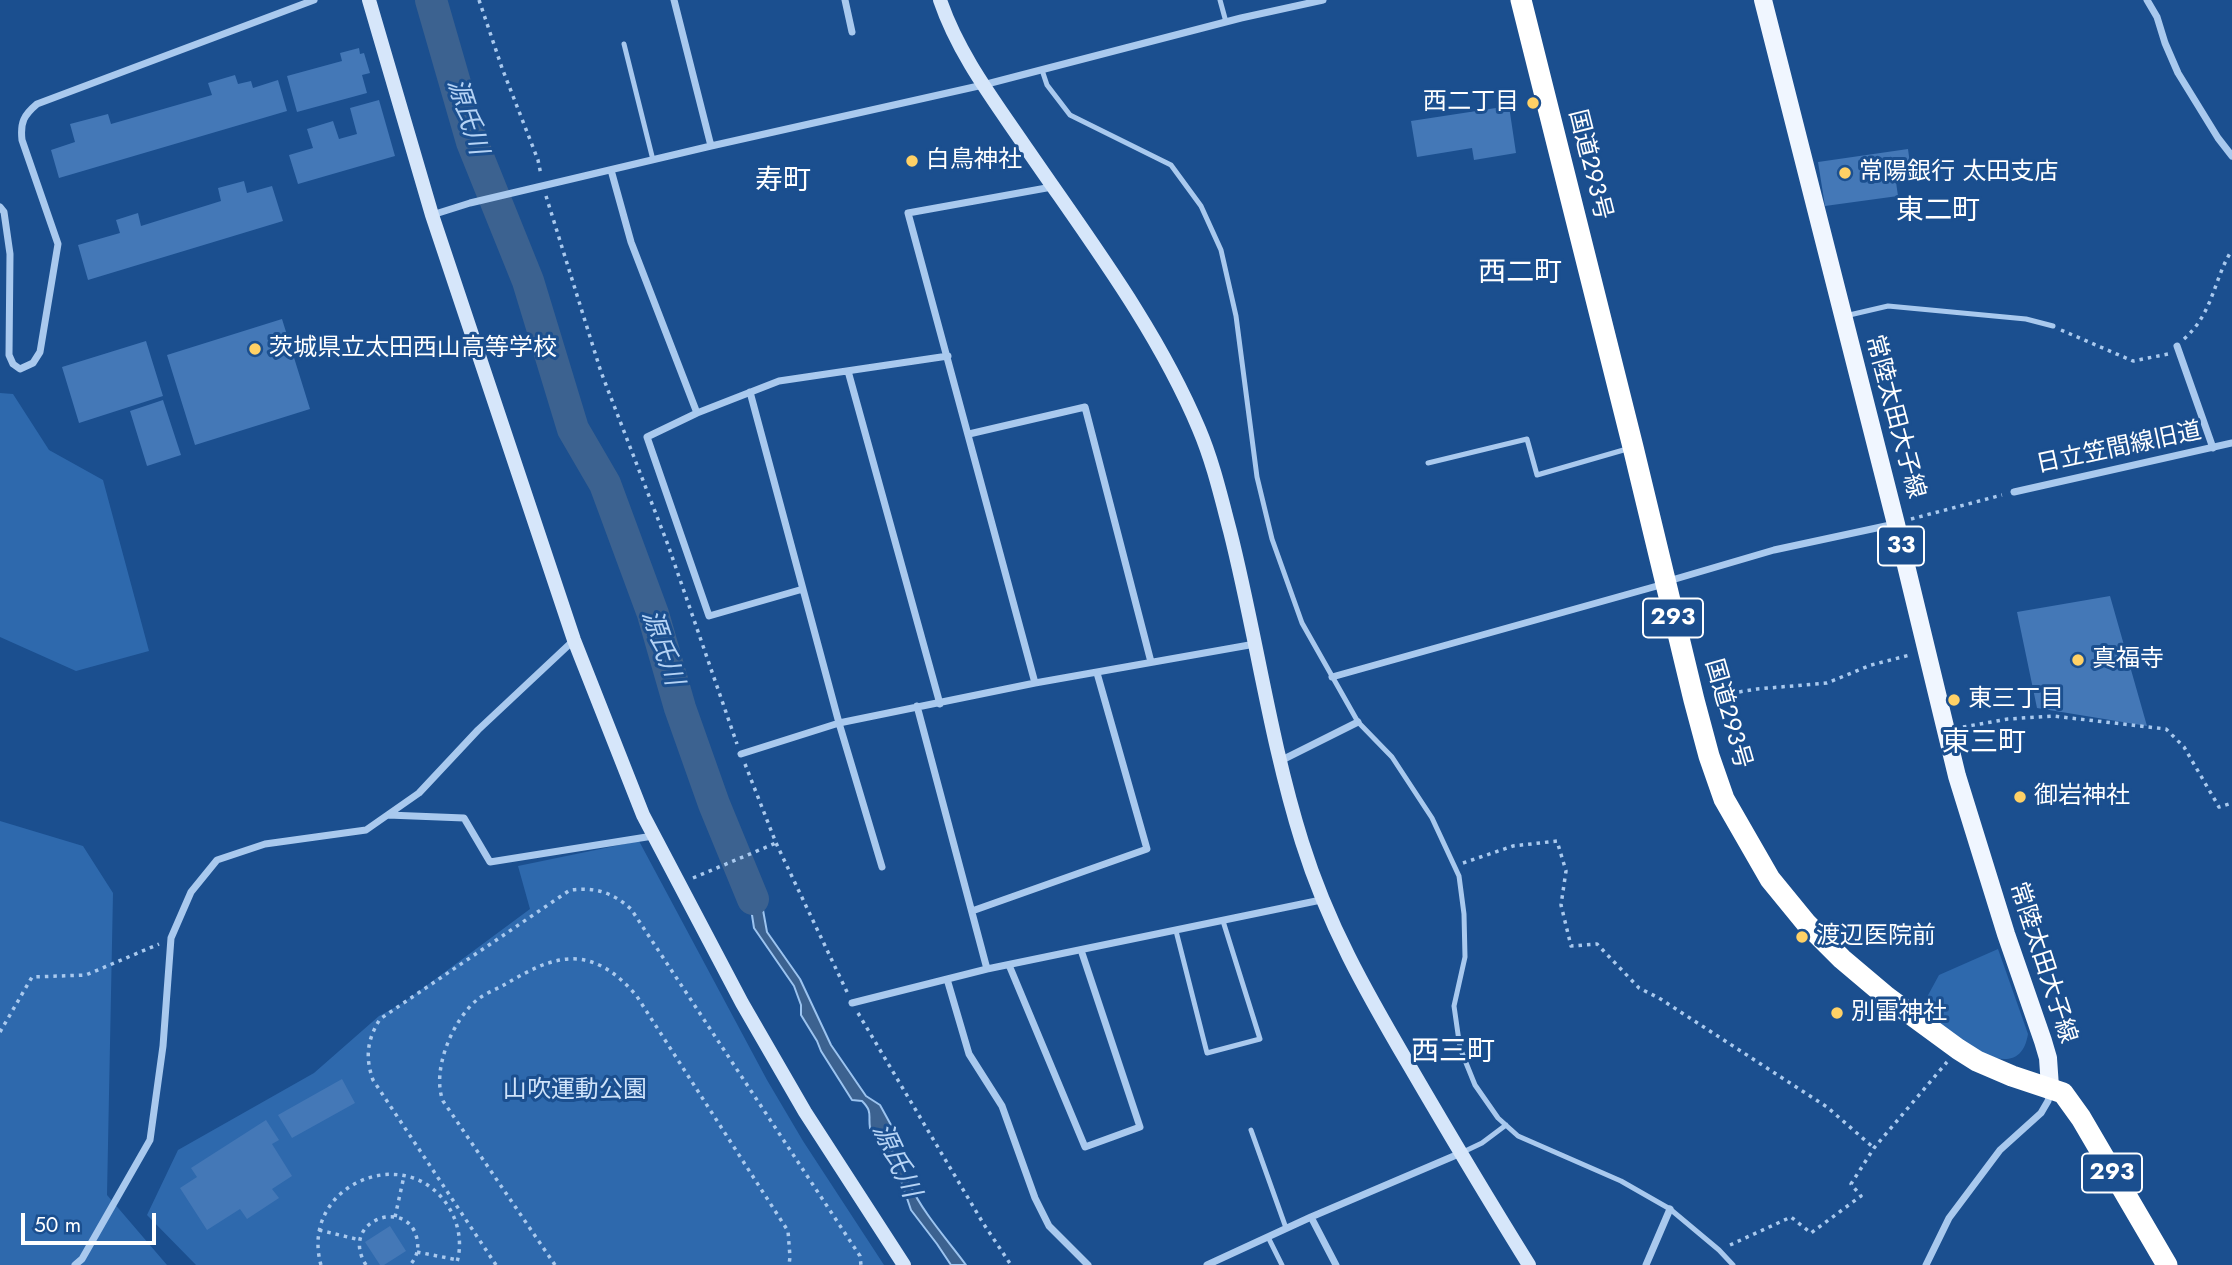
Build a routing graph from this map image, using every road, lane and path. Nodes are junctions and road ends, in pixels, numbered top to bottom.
1 (314, 0) edge
2 (369, 0) edge
3 (479, 0) edge
4 (674, 0) edge
5 (845, 0) edge
6 (940, 0) edge
7 (1220, 0) edge
8 (1323, 0) edge
9 (1521, 0) edge
10 (1763, 0) edge
11 (2147, 0) edge
12 (1226, 22) junction
13 (852, 32) dead end
14 (624, 44) dead end
15 (1042, 70) junction
16 (983, 85) junction
17 (711, 146) junction
18 (2232, 156) edge
19 (653, 160) junction
20 (611, 170) junction
21 (543, 186) junction
22 (1053, 187) junction
23 (0, 207) edge
24 (432, 215) junction
25 (2232, 250) edge
26 (1842, 317) junction
27 (2053, 326) joint
28 (2177, 346) junction
29 (948, 356) junction
30 (848, 371) junction
31 (750, 391) junction
32 (697, 413) junction
33 (969, 434) junction
34 (2232, 443) edge
35 (1633, 447) junction
36 (2213, 448) junction
37 (1428, 463) dead end
38 (2014, 492) joint
39 (1896, 524) junction
40 (1665, 582) junction
41 (803, 589) junction
42 (575, 640) junction
43 (1256, 644) junction
44 (1919, 653) dead end
45 (1151, 662) junction
46 (1097, 673) junction
47 (1332, 677) junction
48 (1035, 683) junction
49 (1694, 700) junction
50 (940, 704) junction
51 (917, 706) junction
52 (1358, 722) junction
53 (839, 723) junction
54 (1954, 729) dead end
55 (741, 754) junction
56 (1279, 761) junction
57 (2232, 803) edge
58 (388, 815) junction
59 (653, 835) junction
60 (776, 842) junction
61 (1454, 866) junction
62 (882, 867) dead end
63 (709, 869) dead end
64 (1321, 900) junction
65 (972, 911) junction
66 (1223, 921) junction
67 (1176, 931) junction
68 (172, 938) junction
69 (1081, 950) junction
70 (1009, 965) junction
71 (987, 969) junction
72 (947, 979) junction
73 (852, 1003) junction
74 (0, 1032) edge
75 (1958, 1049) junction
76 (2050, 1087) junction
77 (1506, 1125) junction
78 (1251, 1130) dead end
79 (1874, 1147) junction
80 (1461, 1153) junction
81 (404, 1176) junction
82 (454, 1202) junction
83 (449, 1207) junction
84 (1670, 1209) junction
85 (395, 1217) junction
86 (1311, 1217) junction
87 (1286, 1228) junction
88 (319, 1230) junction
89 (1268, 1237) junction
90 (360, 1240) junction
91 (1719, 1250) junction
92 (418, 1252) junction
93 (457, 1262) edge
94 (75, 1265) edge
95 (321, 1265) edge
96 (366, 1265) edge
97 (410, 1265) edge
98 (496, 1265) edge
99 (555, 1265) edge
100 (789, 1265) edge
101 (861, 1265) edge
102 (904, 1265) edge
103 (1012, 1265) edge
104 (1088, 1265) edge
105 (1207, 1265) edge
106 (1282, 1265) edge
107 (1336, 1265) edge
108 (1529, 1265) edge
109 (1646, 1265) edge
110 (1733, 1265) edge
111 (1926, 1265) edge
112 (2167, 1265) edge

1 - 23 street
2 - 24 street
3 - 21 path
4 - 17 street
5 - 13 street
6 - 16 street
7 - 12 lane
8 - 12 street
9 - 35 highway, 国道293号 / 293
10 - 26 main road, 常陸太田大子線 / 33
11 - 18 street
12 - 15 street
14 - 19 lane
15 - 16 street
15 - 47 lane
16 - 17 street
16 - 22 street
17 - 19 street
19 - 20 street
20 - 21 street
20 - 32 street
21 - 24 street
21 - 55 path
22 - 29 street
22 - 43 street
24 - 42 street
25 - 28 path
26 - 27 lane
26 - 39 main road, 常陸太田大子線 / 33
27 - 28 path
28 - 36 street
29 - 30 street
29 - 33 street
30 - 31 street
30 - 50 street
31 - 32 street
31 - 41 street
32 - 41 street
33 - 45 street
33 - 48 street
34 - 36 street, 日立笠間線旧道
35 - 37 lane
35 - 40 highway, 国道293号 / 293
36 - 38 street, 日立笠間線旧道
38 - 39 path
39 - 40 street
39 - 76 main road, 常陸太田大子線 / 33
40 - 47 street
40 - 49 highway, 国道293号 / 293
41 - 53 street
42 - 58 street
42 - 59 street
43 - 45 street
43 - 56 street
44 - 49 path
45 - 46 street
46 - 48 street
46 - 65 street
47 - 52 lane
48 - 50 street
49 - 75 highway, 国道293号 / 293
50 - 51 street
51 - 53 street
51 - 65 street
52 - 56 street
52 - 61 lane
53 - 55 street
53 - 62 street
54 - 57 path
55 - 60 path
56 - 64 street
58 - 59 street
58 - 68 street
59 - 102 street
60 - 63 path
60 - 73 path
61 - 77 lane
61 - 79 path
64 - 66 street
64 - 80 street
65 - 71 street
66 - 67 street
66 - 67 lane
67 - 69 street
68 - 74 path
68 - 94 street
69 - 70 street
69 - 70 street
70 - 71 street
71 - 72 street
72 - 73 street
72 - 104 street
73 - 103 path
75 - 76 highway, 国道293号 / 293
75 - 79 path
76 - 111 street
76 - 112 highway, 国道293号 / 293
77 - 80 lane
77 - 84 lane
78 - 87 lane
79 - 91 path
80 - 86 street
80 - 108 street
81 - 83 path
81 - 85 path
81 - 88 path
82 - 83 path
82 - 98 path
82 - 101 path
83 - 93 path
84 - 91 lane
84 - 109 street
85 - 90 path
85 - 92 path
86 - 87 street
86 - 107 street
87 - 89 street
88 - 90 path
88 - 95 path
89 - 105 street
89 - 106 lane
90 - 96 path
91 - 110 lane
92 - 93 path
92 - 97 path
99 - 100 path

